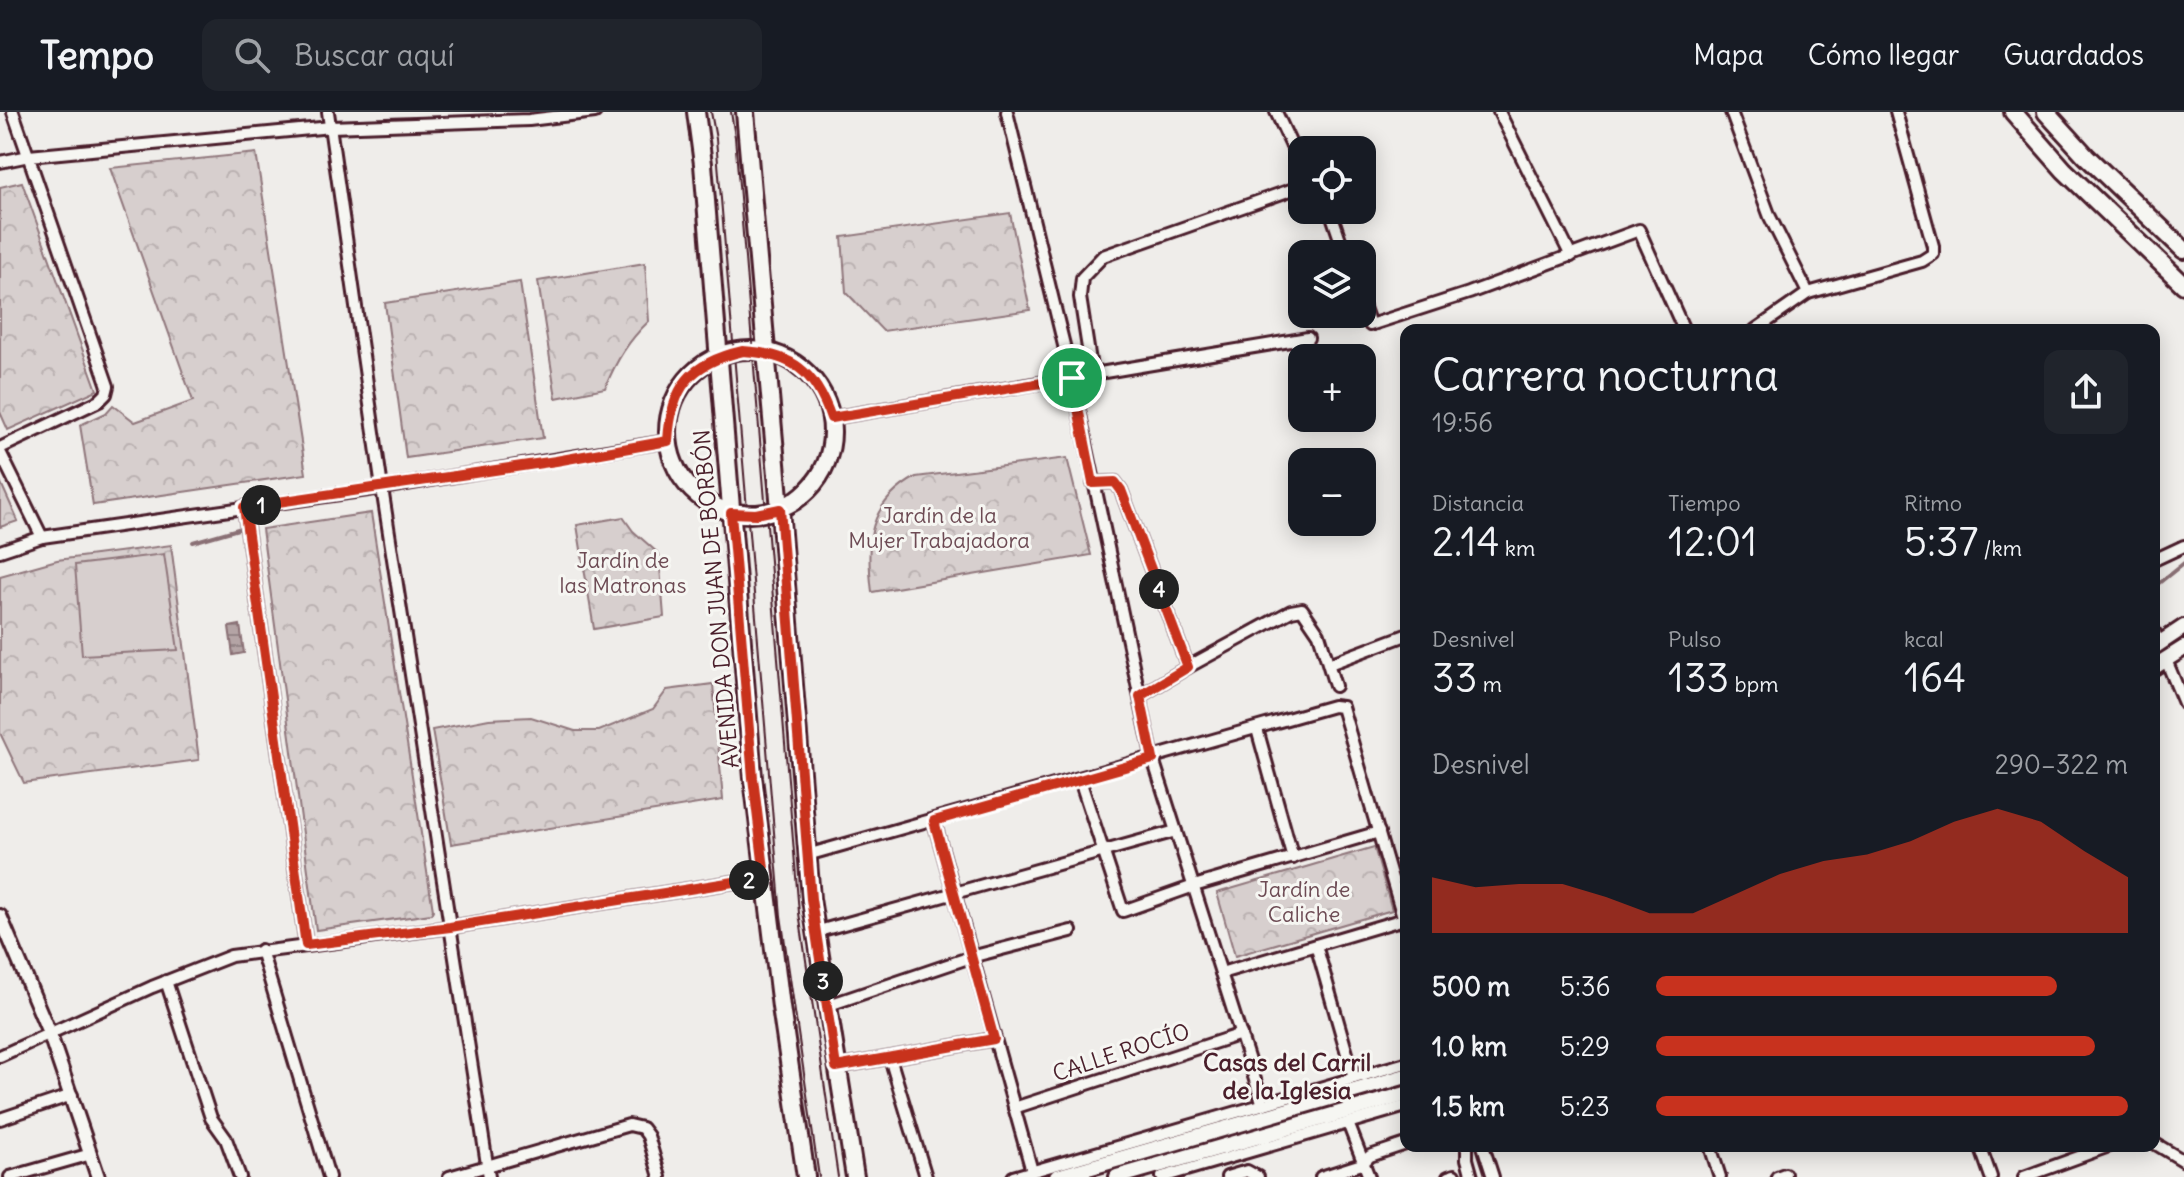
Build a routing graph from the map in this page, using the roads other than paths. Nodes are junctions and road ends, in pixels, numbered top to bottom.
1 (13, 112) edge
2 (328, 112) edge
3 (595, 112) edge
4 (696, 112) edge
5 (745, 112) edge
6 (1007, 112) edge
7 (1276, 112) edge
8 (1499, 112) edge
9 (1731, 112) edge
10 (1896, 112) edge
11 (2013, 112) edge
12 (2046, 112) edge
13 (331, 127) junction
14 (1288, 138) edge
15 (29, 156) junction
16 (0, 162) edge
17 (1288, 191) edge
18 (2184, 250) edge
19 (1571, 256) junction
20 (2184, 285) edge
21 (1808, 293) junction
22 (1376, 323) edge
23 (1681, 324) edge
24 (1764, 324) edge
25 (1308, 338) dead end
26 (766, 352) junction
27 (720, 356) junction
28 (1092, 374) junction
29 (1072, 378) junction
30 (831, 418) junction
31 (668, 441) junction
32 (0, 450) edge
33 (1093, 483) junction
34 (382, 488) junction
35 (244, 507) junction
36 (780, 509) junction
37 (731, 513) junction
38 (42, 537) junction
39 (2184, 546) edge
40 (0, 551) edge
41 (2160, 557) edge
42 (2184, 627) edge
43 (1400, 637) edge
44 (2160, 638) edge
45 (2184, 648) edge
46 (1329, 664) junction
47 (2160, 664) edge
48 (1188, 667) junction
49 (1335, 686) dead end
50 (1140, 696) junction
51 (2184, 703) edge
52 (1257, 729) junction
53 (1153, 759) junction
54 (1080, 780) junction
55 (934, 821) junction
56 (1176, 831) junction
57 (1379, 832) junction
58 (1102, 852) junction
59 (807, 855) junction
60 (1293, 858) junction
61 (765, 877) junction
62 (1194, 886) junction
63 (953, 893) junction
64 (1400, 906) edge
65 (1400, 924) edge
66 (2, 925) edge
67 (450, 927) junction
68 (1071, 931) dead end
69 (815, 932) junction
70 (306, 945) junction
71 (1316, 945) junction
72 (261, 950) junction
73 (971, 957) junction
74 (1221, 973) junction
75 (166, 981) junction
76 (826, 1006) junction
77 (1241, 1034) junction
78 (50, 1035) junction
79 (994, 1039) junction
80 (0, 1056) edge
81 (890, 1058) junction
82 (1400, 1065) edge
83 (836, 1067) junction
84 (1354, 1078) junction
85 (1400, 1078) edge
86 (72, 1095) junction
87 (1400, 1096) edge
88 (1263, 1105) junction
89 (1014, 1108) junction
90 (1400, 1108) edge
91 (0, 1119) edge
92 (1348, 1123) junction
93 (1400, 1146) edge
94 (2160, 1147) edge
95 (1467, 1152) edge
96 (1485, 1152) edge
97 (1712, 1152) edge
98 (1982, 1152) edge
99 (2093, 1152) edge
100 (91, 1154) junction
101 (2184, 1161) edge
102 (1362, 1164) junction
103 (1032, 1171) junction
104 (488, 1172) edge
105 (1168, 1176) edge
106 (10, 1177) edge
107 (98, 1177) edge
108 (240, 1177) edge
109 (329, 1177) edge
110 (449, 1177) edge
111 (660, 1177) edge
112 (806, 1177) edge
113 (855, 1177) edge
114 (926, 1177) edge
115 (1013, 1177) edge
116 (1057, 1177) edge
117 (1117, 1177) edge
118 (1227, 1177) edge
119 (1258, 1177) edge
120 (1321, 1177) edge
121 (1369, 1177) edge
122 (1472, 1177) edge
123 (1493, 1177) edge
124 (1720, 1177) edge
125 (1991, 1177) edge
126 (2024, 1177) edge

1 - 15 street
2 - 13 street
3 - 13 street
4 - 27 main road, AVENIDA DON JUAN DE BORBÓN
5 - 26 main road
6 - 29 street
7 - 14 street
8 - 19 street
9 - 21 street
10 - 21 street
11 - 20 main road
12 - 18 main road
13 - 15 street
13 - 34 street
15 - 16 street
15 - 32 street
17 - 28 street
19 - 22 street
19 - 23 street
21 - 24 street
25 - 28 street
26 - 27 main road
26 - 30 main road
26 - 36 main road
27 - 31 main road
27 - 37 main road, AVENIDA DON JUAN DE BORBÓN
28 - 29 street
29 - 30 street
29 - 33 street
30 - 36 main road
31 - 34 street
31 - 37 main road
32 - 38 street
33 - 48 street
33 - 50 street
34 - 35 street
34 - 67 street
35 - 38 street
35 - 70 street
36 - 37 main road
36 - 59 main road
37 - 61 main road, AVENIDA DON JUAN DE BORBÓN
38 - 40 street
39 - 41 street
42 - 44 main road
43 - 46 street
45 - 47 main road
46 - 48 street
46 - 49 street
47 - 51 street
48 - 50 street
50 - 53 street
52 - 53 street
52 - 57 street
52 - 60 street
53 - 54 street
53 - 56 street
54 - 55 street
54 - 58 street
55 - 59 street
55 - 63 street
56 - 58 street
56 - 62 street
57 - 60 street
57 - 64 street
58 - 62 street
58 - 63 street
59 - 69 main road
60 - 62 street
61 - 67 street
61 - 112 main road, AVENIDA DON JUAN DE BORBÓN
62 - 74 street
63 - 69 street
63 - 73 street
65 - 71 street
66 - 78 street
67 - 70 street
67 - 104 street
68 - 73 street
69 - 76 main road
70 - 72 street
71 - 74 street
71 - 84 street
72 - 75 street
72 - 109 street
73 - 76 street
73 - 79 street
74 - 77 street
75 - 78 street
75 - 108 street
76 - 83 main road
77 - 88 street
77 - 89 street, CALLE ROCÍO
78 - 80 street
78 - 86 street
79 - 81 street
79 - 89 street
81 - 83 street
81 - 114 street
82 - 84 street
83 - 113 main road
84 - 88 street
85 - 116 main road
86 - 91 street
86 - 100 street
87 - 117 main road
88 - 103 street
89 - 103 street
90 - 92 street
92 - 102 street
92 - 105 street
93 - 102 street
94 - 101 street
95 - 122 street
96 - 123 street
97 - 124 street
98 - 125 street
99 - 126 street
100 - 106 street
100 - 107 street
102 - 120 street
102 - 121 street
103 - 115 street
104 - 110 street
104 - 111 street
118 - 119 street

